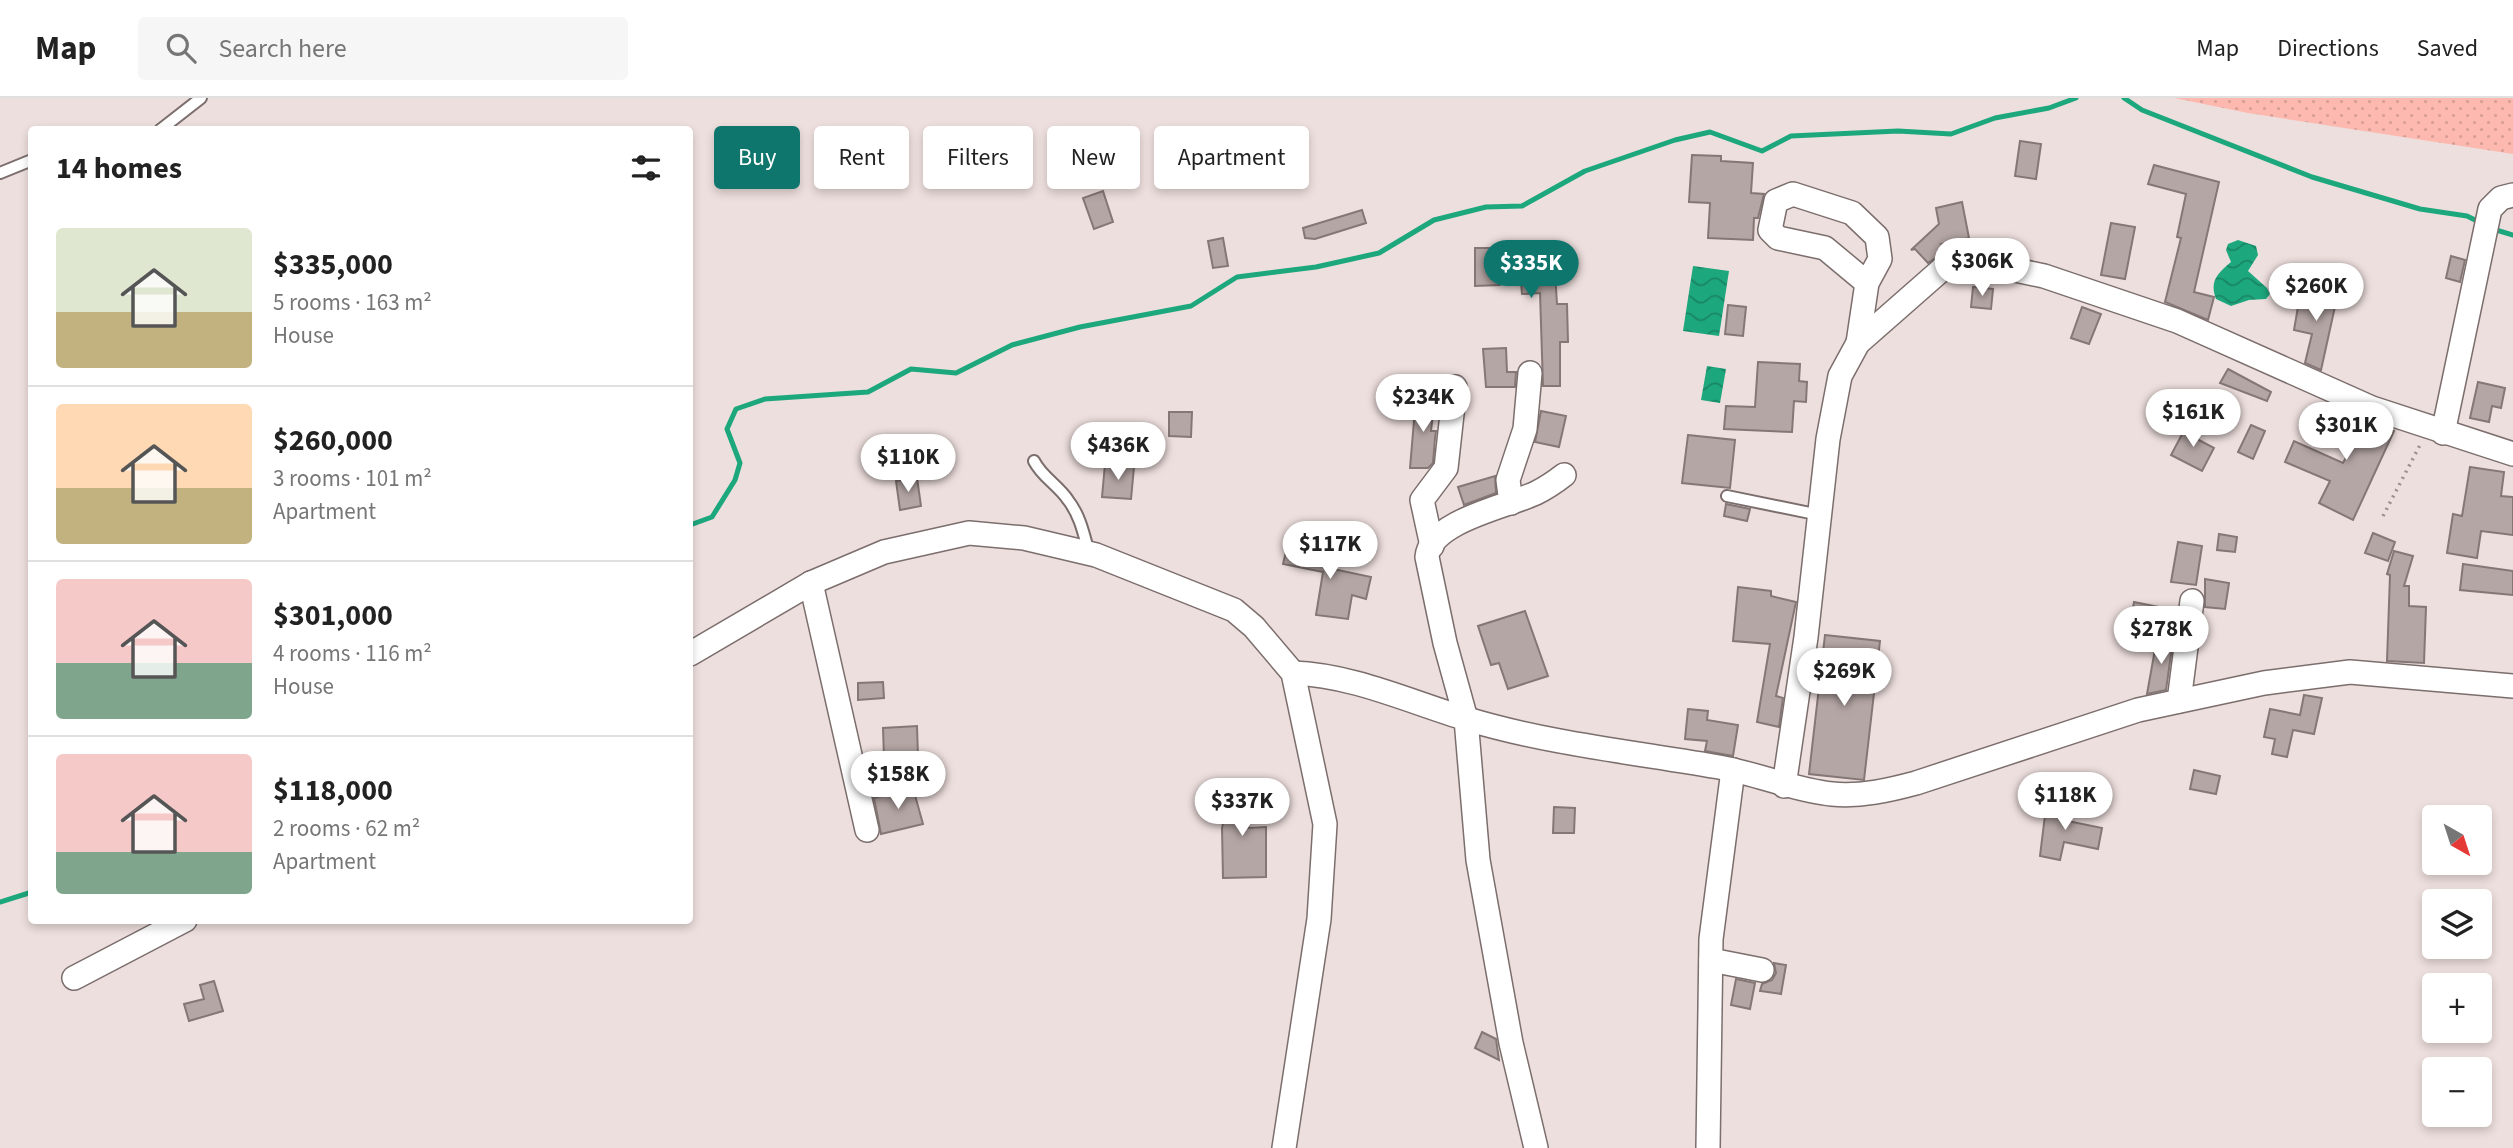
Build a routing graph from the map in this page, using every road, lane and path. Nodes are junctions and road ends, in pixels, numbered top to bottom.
1 (201, 98) edge
2 (165, 126) edge
3 (28, 162) edge
4 (0, 173) edge
5 (2513, 195) edge
6 (1867, 283) junction
7 (1858, 343) junction
8 (1530, 373) dead end
9 (1455, 387) dead end
10 (2437, 431) junction
11 (2513, 454) edge
12 (1034, 461) dead end
13 (1564, 475) dead end
14 (1727, 496) dead end
15 (1511, 503) junction
16 (1820, 515) junction
17 (2383, 516) dead end
18 (1432, 546) junction
19 (1089, 554) junction
20 (811, 583) junction
21 (2192, 601) dead end
22 (693, 652) edge
23 (1293, 673) junction
24 (2513, 686) edge
25 (2179, 701) junction
26 (1466, 719) junction
27 (1733, 770) junction
28 (1784, 786) junction
29 (867, 830) dead end
30 (177, 924) edge
31 (1711, 960) junction
32 (1762, 970) dead end
33 (74, 978) dead end
34 (1284, 1148) edge
35 (1536, 1148) edge
36 (1708, 1148) edge

1 - 2 lane
3 - 4 lane
5 - 10 street
6 - 6 street
6 - 7 street
7 - 10 street
7 - 16 street
8 - 15 street
9 - 18 street
10 - 11 street
10 - 17 path
12 - 19 lane
13 - 15 street
14 - 16 lane
15 - 18 street
16 - 28 street
18 - 26 street
19 - 20 street
19 - 23 street
20 - 22 street
20 - 29 street
21 - 25 street
23 - 26 street
23 - 34 street
24 - 25 street
25 - 28 street
26 - 27 street
26 - 35 street
27 - 28 street
27 - 31 street
30 - 33 street
31 - 32 street
31 - 36 street

